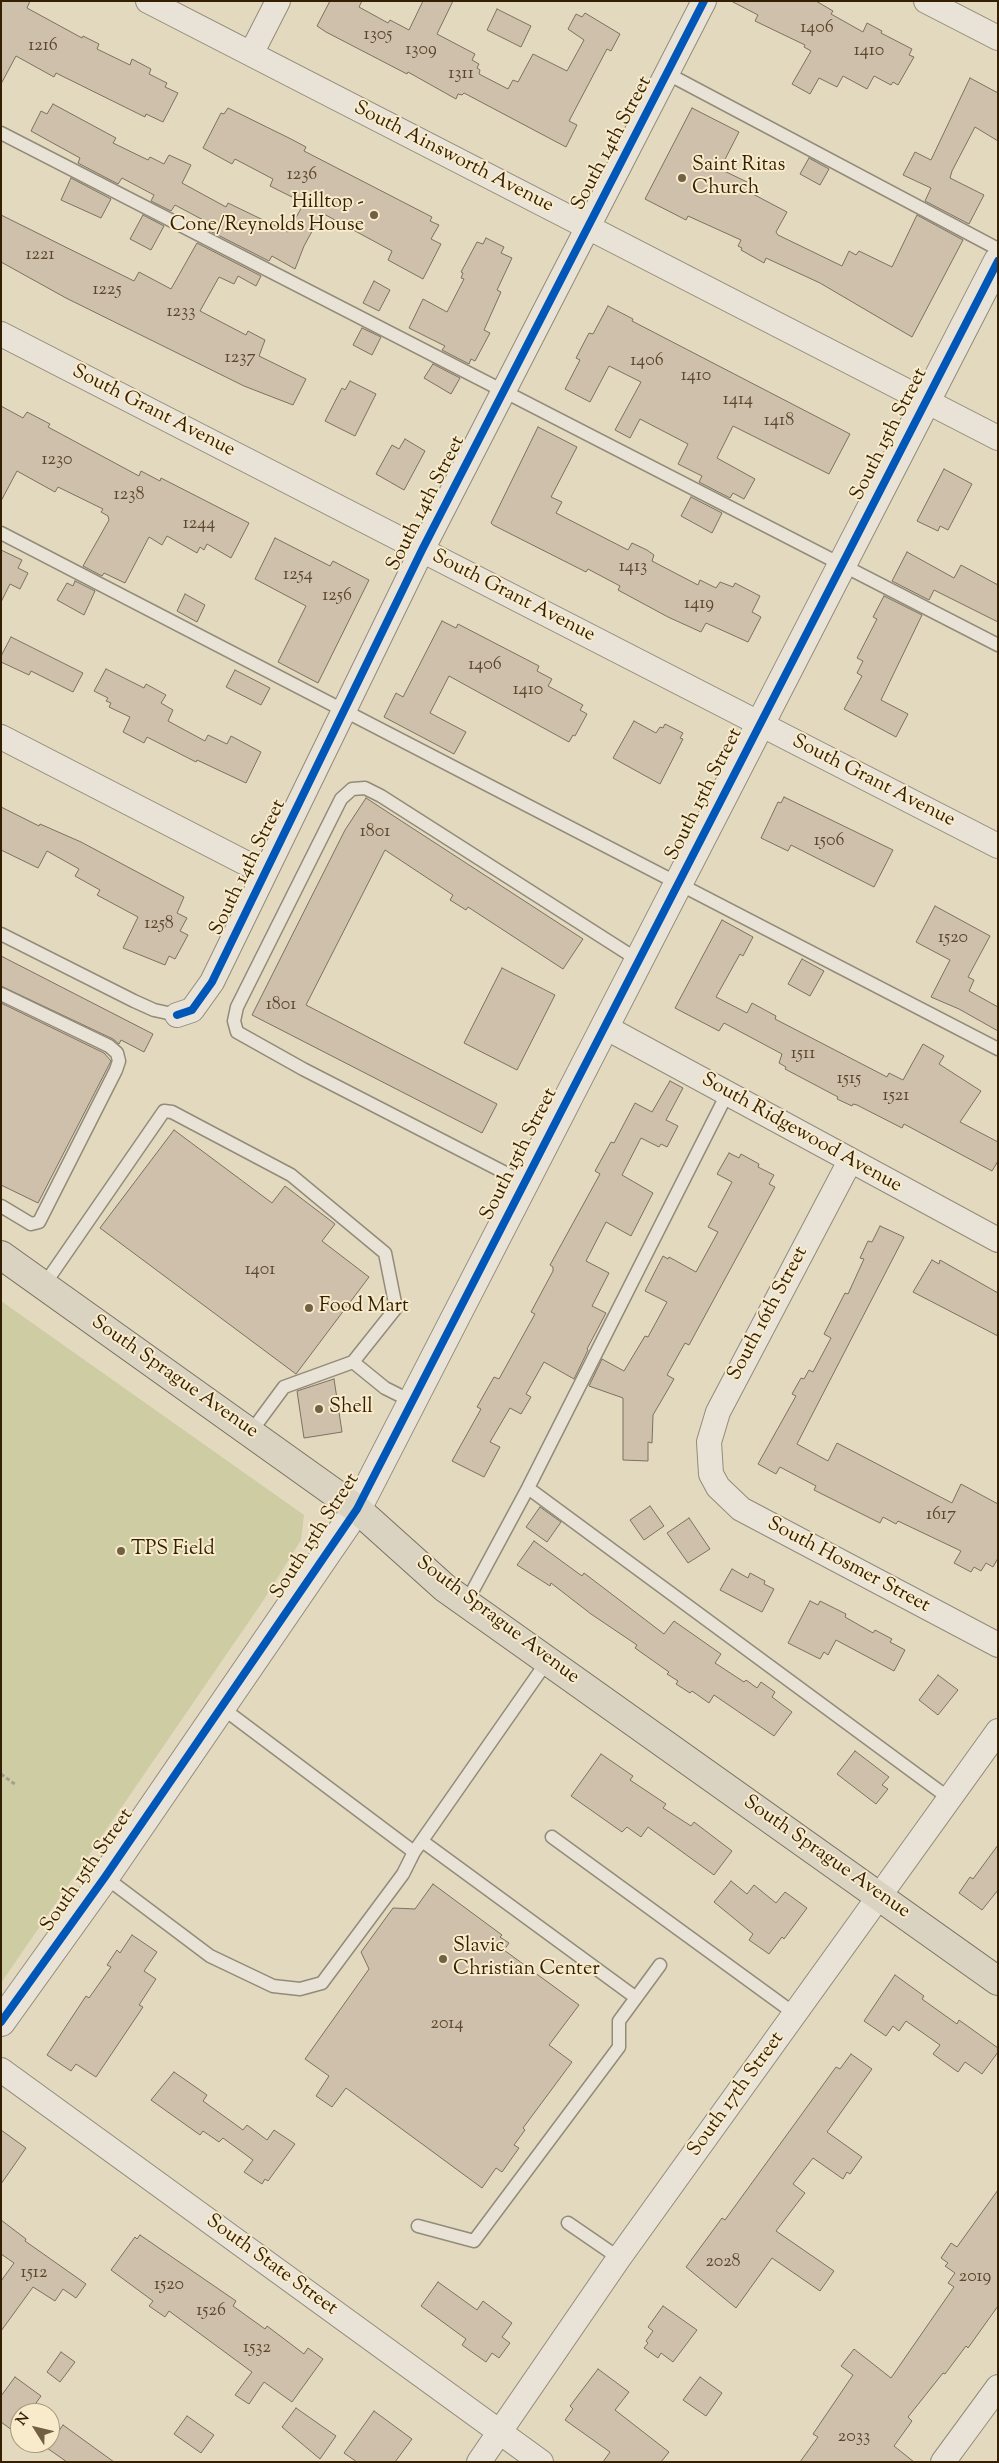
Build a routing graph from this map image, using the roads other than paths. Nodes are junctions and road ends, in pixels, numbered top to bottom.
1 (148, 1) edge
2 (278, 1) edge
3 (704, 1) edge
4 (926, 1) edge
5 (998, 38) edge
6 (251, 54) junction
7 (668, 74) junction
8 (1, 133) edge
9 (588, 227) junction
10 (998, 249) edge
11 (998, 260) edge
12 (1, 334) edge
13 (503, 392) junction
14 (926, 401) junction
15 (998, 438) edge
16 (1, 533) edge
17 (422, 550) junction
18 (842, 564) junction
19 (998, 645) edge
20 (344, 709) junction
21 (760, 724) junction
22 (1, 737) edge
23 (998, 846) edge
24 (265, 873) junction
25 (679, 882) junction
26 (1, 934) edge
27 (638, 960) junction
28 (1, 994) edge
29 (177, 1015) joint
30 (605, 1027) junction
31 (998, 1048) edge
32 (727, 1094) junction
33 (850, 1161) junction
34 (525, 1183) junction
35 (1, 1206) edge
36 (998, 1240) edge
37 (1, 1255) edge
38 (44, 1286) junction
39 (353, 1362) junction
40 (411, 1400) junction
41 (250, 1433) junction
42 (711, 1474) joint
43 (528, 1488) junction
44 (357, 1509) junction
45 (466, 1603) junction
46 (998, 1645) edge
47 (548, 1660) junction
48 (221, 1707) junction
49 (998, 1731) edge
50 (950, 1799) junction
51 (552, 1837) dead end
52 (422, 1841) junction
53 (414, 1852) junction
54 (105, 1877) junction
55 (880, 1896) junction
56 (660, 1965) dead end
57 (996, 1977) edge
58 (635, 1997) junction
59 (795, 2014) junction
60 (1, 2022) edge
61 (1, 2070) edge
62 (568, 2223) dead end
63 (418, 2226) dead end
64 (619, 2258) junction
65 (998, 2387) edge
66 (501, 2432) junction
67 (479, 2462) edge
68 (541, 2462) edge
69 (943, 2462) edge

1 - 6 street, South Ainsworth Avenue
2 - 6 street
3 - 7 street, South 14th Street
4 - 5 street
6 - 9 street, South Ainsworth Avenue
7 - 9 street, South 14th Street
7 - 10 lane
8 - 13 lane
9 - 13 street, South 14th Street
9 - 14 street, South Ainsworth Avenue
11 - 14 street, South 15th Street
12 - 17 street, South Grant Avenue
13 - 17 street, South 14th Street
13 - 18 lane
14 - 15 street, South Ainsworth Avenue
14 - 18 street, South 15th Street
16 - 20 lane
17 - 20 street, South 14th Street
17 - 21 street, South Grant Avenue
18 - 19 lane
18 - 21 street, South 15th Street
20 - 24 street, South 14th Street
20 - 25 lane
21 - 23 street, South Grant Avenue
21 - 25 street, South 15th Street
22 - 24 street
24 - 29 street, South 14th Street
25 - 27 street, South 15th Street
25 - 31 lane
26 - 29 lane
27 - 30 street, South 15th Street
27 - 34 lane
28 - 35 lane
30 - 32 street, South Ridgewood Avenue
30 - 34 street, South 15th Street
32 - 33 street, South Ridgewood Avenue
32 - 43 lane
33 - 36 street, South Ridgewood Avenue
33 - 42 street, South 16th Street
34 - 40 street, South 15th Street
37 - 38 main road, South Sprague Avenue
38 - 39 lane
38 - 41 main road, South Sprague Avenue
39 - 40 lane
39 - 41 lane
40 - 44 street, South 15th Street
41 - 44 main road, South Sprague Avenue
42 - 46 street, South Hosmer Street
43 - 45 lane
43 - 50 lane
44 - 45 main road, South Sprague Avenue
44 - 48 street, South 15th Street
45 - 47 main road, South Sprague Avenue
47 - 52 lane
47 - 55 main road, South Sprague Avenue
48 - 53 lane
48 - 54 street, South 15th Street
49 - 50 street, South 17th Street
50 - 55 street, South 17th Street
51 - 59 lane
52 - 53 lane
52 - 58 lane
53 - 54 lane
54 - 60 street, South 15th Street
55 - 57 main road, South Sprague Avenue
55 - 59 street, South 17th Street
56 - 58 lane
58 - 63 lane
59 - 64 street, South 17th Street
61 - 66 street, South State Street
62 - 64 lane
64 - 66 street, South 17th Street
65 - 69 street
66 - 67 street, South 17th Street
66 - 68 street, South State Street

